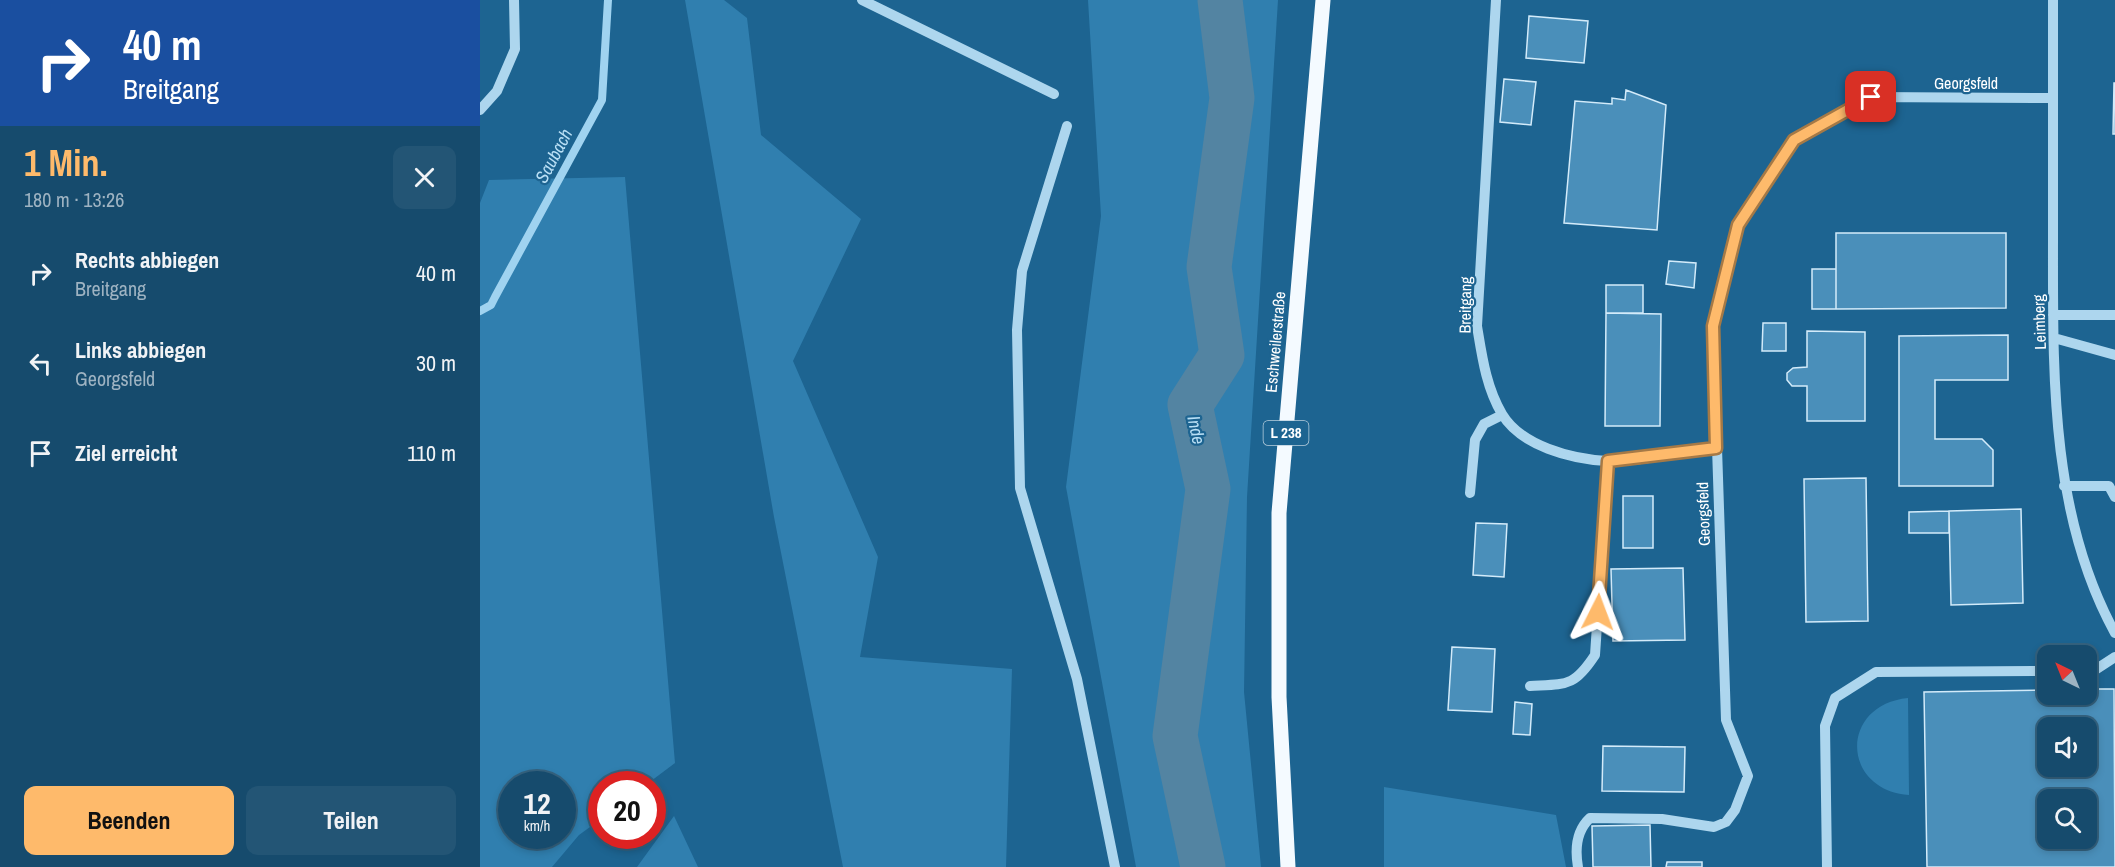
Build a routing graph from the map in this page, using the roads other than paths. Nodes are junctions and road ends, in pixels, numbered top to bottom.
1 (513, 0) edge
2 (862, 0) edge
3 (1323, 0) edge
4 (1496, 0) edge
5 (2053, 0) edge
6 (1054, 94) dead end
7 (2053, 98) junction
8 (480, 110) edge
9 (1066, 126) dead end
10 (2053, 315) junction
11 (2115, 315) edge
12 (2054, 338) junction
13 (2115, 355) edge
14 (1502, 415) junction
15 (1716, 448) junction
16 (1608, 461) junction
17 (2064, 486) junction
18 (1470, 493) dead end
19 (2115, 497) edge
20 (2115, 633) edge
21 (2115, 657) edge
22 (2097, 669) edge
23 (2037, 671) edge
24 (1530, 686) dead end
25 (1115, 867) edge
26 (1288, 867) edge
27 (1578, 867) edge
28 (1827, 867) edge

1 - 8 street
2 - 6 street
3 - 26 main road, Eschweilerstraße / L 238
4 - 14 street, Breitgang
5 - 7 street, Leimberg
7 - 10 street, Leimberg
7 - 15 street, Georgsfeld
9 - 25 street
10 - 11 street
10 - 12 street, Leimberg
12 - 13 street
12 - 17 street, Leimberg
14 - 16 street, Breitgang
14 - 18 street
15 - 16 street, Breitgang
15 - 27 street, Georgsfeld
16 - 24 street
17 - 19 street
17 - 20 street, Leimberg
21 - 22 street
23 - 28 street

